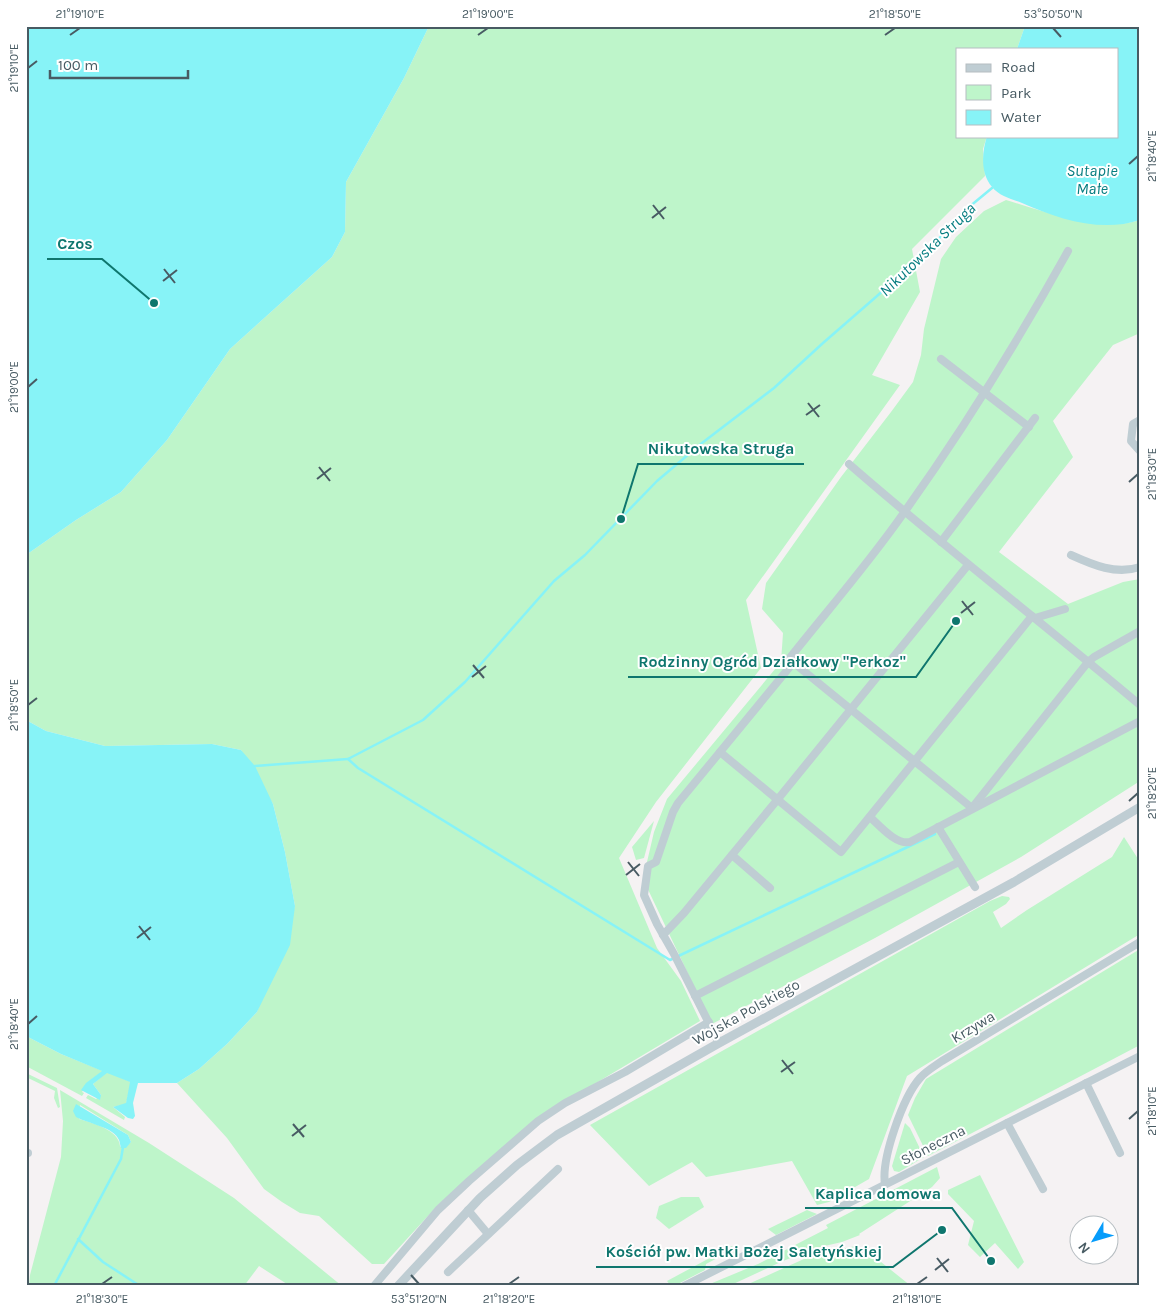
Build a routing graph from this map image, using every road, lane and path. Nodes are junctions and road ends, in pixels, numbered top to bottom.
1 (1068, 251) dead end
2 (942, 359) dead end
3 (984, 392) junction
4 (1035, 418) dead end
5 (1140, 420) edge
6 (1029, 427) junction
7 (1140, 451) edge
8 (849, 464) dead end
9 (904, 512) junction
10 (941, 542) junction
11 (1071, 556) dead end
12 (968, 564) junction
13 (1140, 567) edge
14 (1065, 609) dead end
15 (1033, 617) junction
16 (1140, 630) edge
17 (793, 662) junction
18 (1088, 662) junction
19 (1140, 705) edge
20 (851, 710) junction
21 (1140, 721) edge
22 (720, 752) junction
23 (914, 761) junction
24 (778, 799) junction
25 (1140, 806) edge
26 (972, 808) junction
27 (870, 817) junction
28 (938, 827) junction
29 (732, 855) junction
30 (959, 862) junction
31 (975, 887) dead end
32 (770, 888) dead end
33 (662, 934) junction
34 (1140, 942) edge
35 (695, 996) junction
36 (709, 1022) junction
37 (719, 1043) junction
38 (1140, 1056) edge
39 (1086, 1083) junction
40 (1007, 1122) junction
41 (1120, 1153) dead end
42 (558, 1169) dead end
43 (885, 1184) junction
44 (1043, 1189) dead end
45 (468, 1210) junction
46 (488, 1234) junction
47 (448, 1272) dead end
48 (374, 1286) edge
49 (398, 1286) edge
50 (684, 1286) edge

1 - 3 street
2 - 3 street
3 - 6 street
3 - 9 street
4 - 6 street
5 - 7 street
6 - 10 street
8 - 9 street
9 - 10 street
9 - 17 street
10 - 12 street
11 - 13 street
12 - 15 street
12 - 20 street
14 - 15 street
15 - 18 street
15 - 23 street
16 - 18 street
17 - 20 street
17 - 22 street
18 - 19 street
18 - 26 street
20 - 23 street
20 - 24 street
21 - 26 street
22 - 24 street
22 - 33 street
23 - 26 street
23 - 27 street
24 - 27 street
24 - 29 street
25 - 37 street, Wojska Polskiego
26 - 28 street
27 - 28 street
28 - 30 street
29 - 32 street
29 - 33 street
30 - 31 street
30 - 35 street
33 - 35 street
34 - 43 street, Krzywa
35 - 36 street
36 - 37 street
36 - 48 street
37 - 45 street, Wojska Polskiego
38 - 39 street, Słoneczna
39 - 40 street, Słoneczna
39 - 41 street
40 - 43 street, Słoneczna
40 - 44 street
42 - 46 street
43 - 50 street, Słoneczna
45 - 46 street
45 - 49 street, Wojska Polskiego
46 - 47 street

